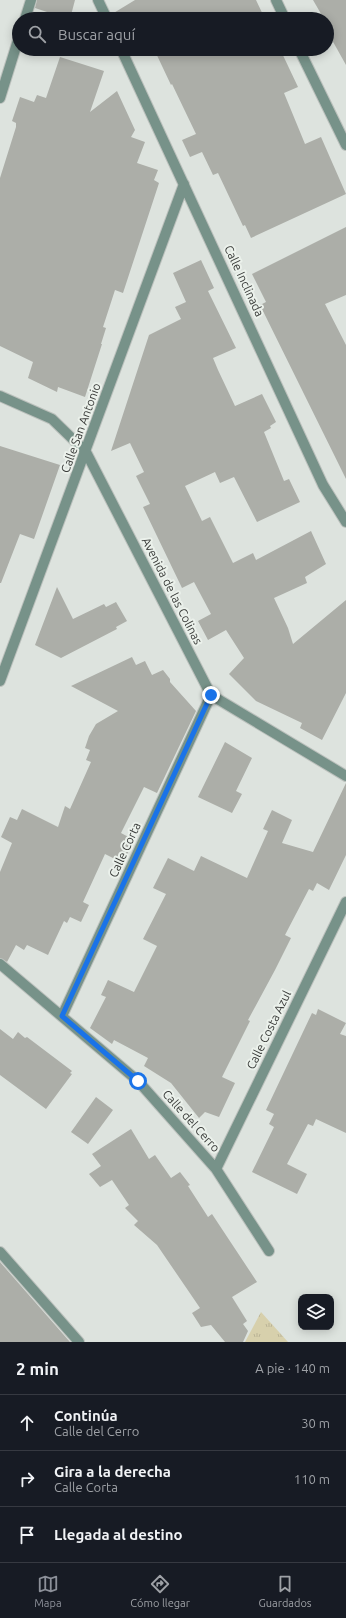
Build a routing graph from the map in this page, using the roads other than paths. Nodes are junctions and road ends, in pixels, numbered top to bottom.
1 (31, 0) edge
2 (98, 0) edge
3 (276, 0) edge
4 (27, 12) edge
5 (104, 12) edge
6 (282, 12) edge
7 (13, 56) edge
8 (124, 56) edge
9 (302, 56) edge
10 (0, 98) edge
11 (346, 145) edge
12 (184, 184) junction
13 (0, 396) edge
14 (86, 452) junction
15 (346, 522) edge
16 (0, 681) edge
17 (211, 695) junction
18 (346, 776) edge
19 (346, 902) edge
20 (0, 964) edge
21 (62, 1016) junction
22 (216, 1168) junction
23 (269, 1251) dead end
24 (0, 1252) edge
25 (80, 1342) edge

1 - 4 street
2 - 5 street
3 - 6 street
7 - 10 street
8 - 12 street, Calle Inclinada
9 - 11 street
12 - 14 street, Calle San Antonio
12 - 15 street, Calle Inclinada
13 - 14 street, Avenida de las Colinas
14 - 16 street, Calle San Antonio
14 - 17 street, Avenida de las Colinas
17 - 18 street
17 - 21 street, Calle Corta
19 - 22 street, Calle Costa Azul
20 - 21 street, Calle del Cerro
21 - 22 street, Calle del Cerro
22 - 23 street, Calle del Cerro
24 - 25 street

